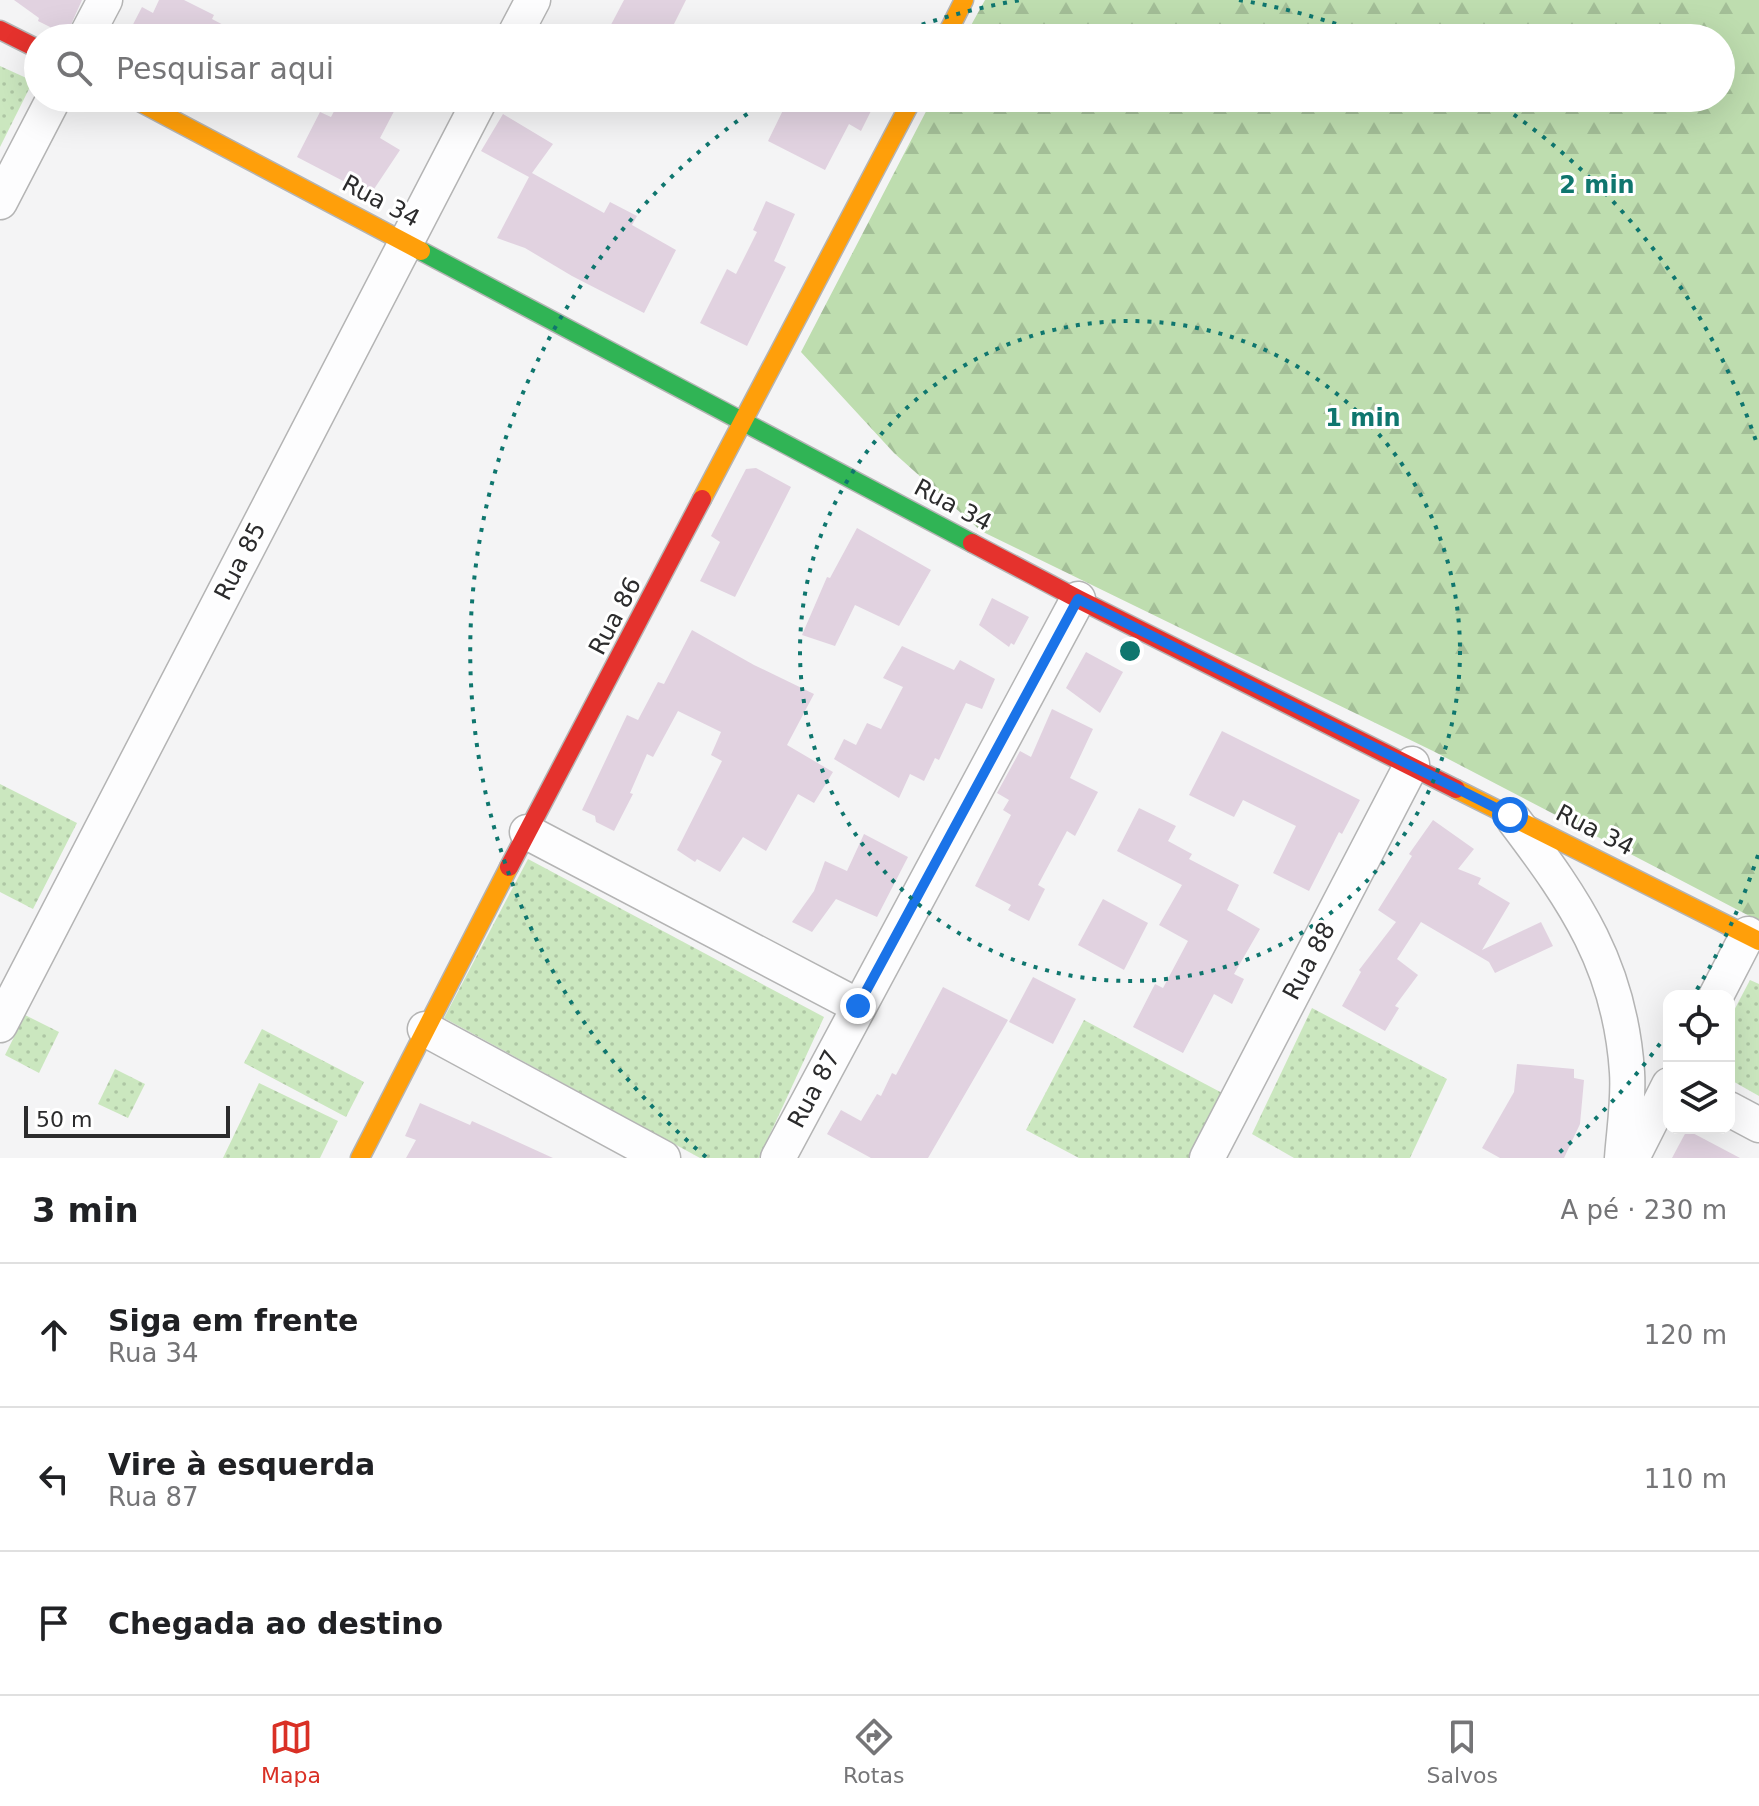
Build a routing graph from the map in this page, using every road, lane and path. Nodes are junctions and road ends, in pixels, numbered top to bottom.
1 (105, 0) edge
2 (533, 0) edge
3 (964, 0) edge
4 (92, 24) edge
5 (520, 24) edge
6 (952, 24) edge
7 (0, 30) edge
8 (24, 42) edge
9 (47, 112) edge
10 (159, 112) edge
11 (474, 112) edge
12 (906, 112) edge
13 (0, 202) edge
14 (406, 242) junction
15 (745, 421) junction
16 (1078, 599) junction
17 (1412, 764) junction
18 (1510, 815) junction
19 (527, 832) junction
20 (1754, 938) edge
21 (1720, 990) edge
22 (858, 1006) junction
23 (0, 1025) edge
24 (425, 1029) junction
25 (1663, 1097) edge
26 (1735, 1112) edge
27 (1759, 1125) edge
28 (360, 1158) edge
29 (663, 1158) edge
30 (778, 1158) edge
31 (1207, 1158) edge
32 (1622, 1158) edge
33 (1632, 1158) edge

1 - 4 street
2 - 5 street
3 - 6 street
7 - 8 street
9 - 13 street
10 - 14 street, Rua 34
11 - 14 street, Rua 85
12 - 15 street, Rua 86
14 - 15 street, Rua 34
14 - 23 street, Rua 85
15 - 16 street, Rua 34
15 - 19 street, Rua 86
16 - 17 street, Rua 34
16 - 22 street, Rua 87
17 - 18 street, Rua 34
17 - 31 street, Rua 88
18 - 20 street, Rua 34
18 - 32 street
19 - 22 street
19 - 24 street, Rua 86
20 - 21 street
22 - 30 street, Rua 87
24 - 28 street, Rua 86
24 - 29 street
25 - 33 street
26 - 27 street

